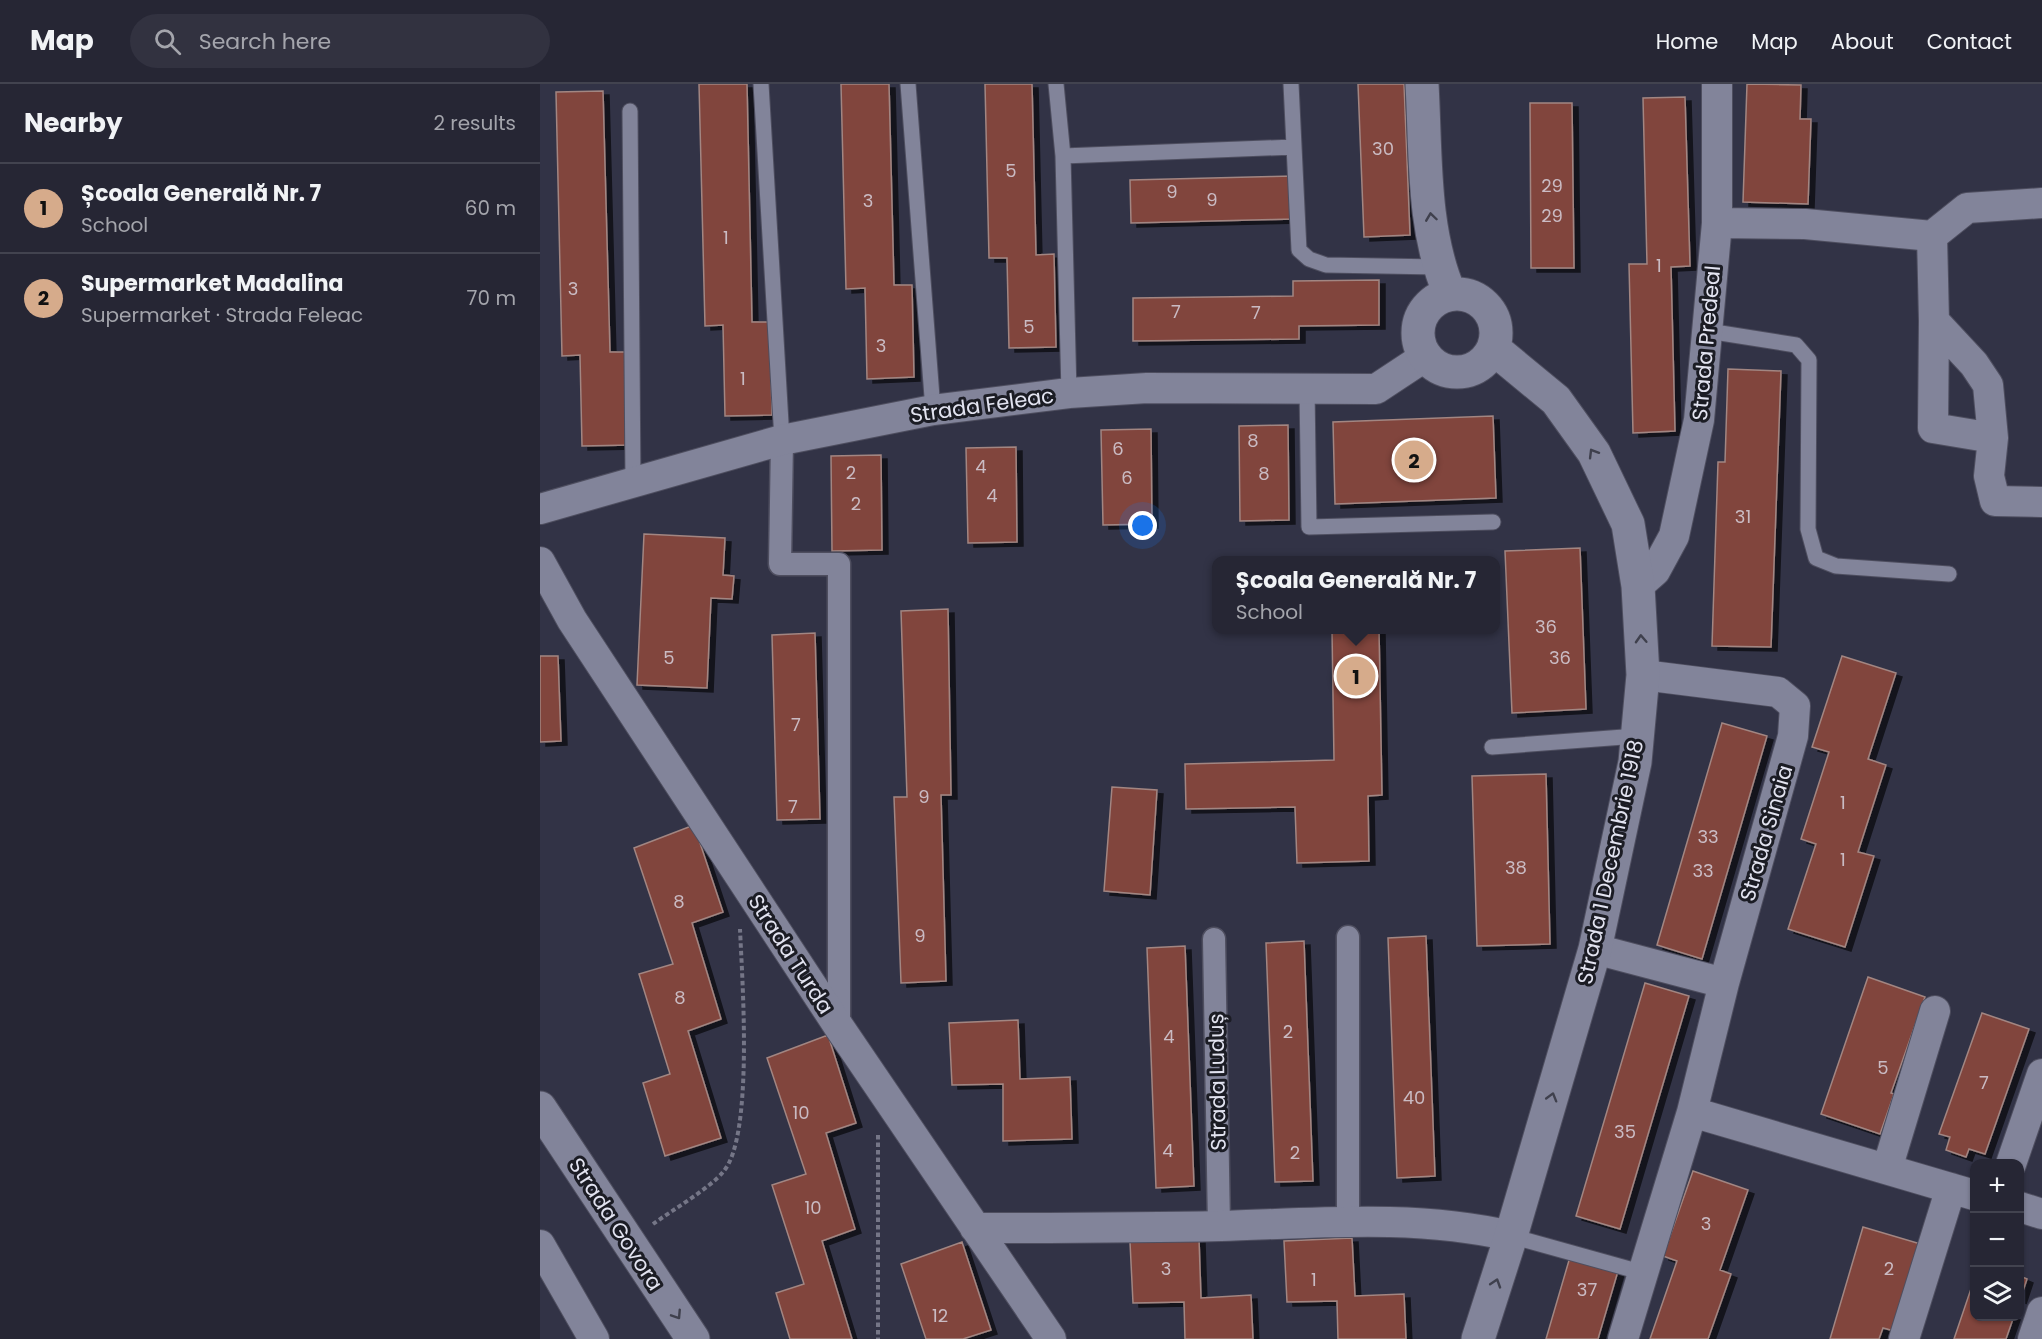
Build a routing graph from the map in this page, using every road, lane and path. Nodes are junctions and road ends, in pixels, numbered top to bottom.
1 (761, 84) edge
2 (908, 84) edge
3 (1056, 84) edge
4 (1291, 84) edge
5 (1422, 84) edge
6 (1717, 84) edge
7 (630, 111) dead end
8 (1294, 147) junction
9 (1063, 156) junction
10 (2042, 203) edge
11 (1717, 223) junction
12 (1932, 236) junction
13 (1444, 281) junction
14 (1934, 321) junction
15 (1708, 331) junction
16 (1493, 348) junction
17 (1426, 356) junction
18 (1307, 390) junction
19 (1069, 393) junction
20 (933, 410) junction
21 (1993, 438) junction
22 (782, 440) junction
23 (633, 482) junction
24 (2042, 502) edge
25 (540, 509) edge
26 (1493, 522) dead end
27 (540, 562) edge
28 (1949, 574) dead end
29 (1638, 586) junction
30 (1642, 675) junction
31 (1637, 736) junction
32 (1492, 747) dead end
33 (743, 881) junction
34 (1348, 937) dead end
35 (1214, 939) dead end
36 (1595, 949) junction
37 (1724, 983) junction
38 (1935, 1011) dead end
39 (839, 1028) junction
40 (2042, 1074) edge
41 (540, 1108) edge
42 (1692, 1112) junction
43 (878, 1130) dead end
44 (2013, 1159) edge
45 (1887, 1169) junction
46 (1962, 1191) edge
47 (2024, 1209) edge
48 (2042, 1214) edge
49 (1348, 1221) junction
50 (1219, 1226) junction
51 (975, 1228) junction
52 (1512, 1236) junction
53 (628, 1242) junction
54 (540, 1245) edge
55 (1644, 1273) junction
56 (2042, 1312) edge
57 (594, 1339) edge
58 (693, 1339) edge
59 (878, 1339) edge
60 (1051, 1339) edge
61 (1478, 1339) edge
62 (1623, 1339) edge
63 (1904, 1339) edge
64 (2033, 1339) edge

1 - 22 lane
2 - 20 lane
3 - 9 lane
4 - 8 lane
13 -> 5 main road
6 - 11 street, Strada Predeal
7 - 23 lane
8 - 9 lane
8 - 13 lane
9 - 19 lane
10 - 12 street
11 - 12 street
11 - 15 street, Strada Predeal
12 - 14 street
13 - 16 main road
13 - 17 main road
14 - 21 street
14 - 21 street
15 - 28 lane
15 - 29 street, Strada Predeal
16 - 17 main road
29 -> 16 main road, Strada 1 Decembrie 1918
17 - 18 street, Strada Feleac
18 - 19 street, Strada Feleac
18 - 26 lane
19 - 20 street, Strada Feleac
20 - 22 street, Strada Feleac
21 - 24 street
22 - 23 street, Strada Feleac
22 - 39 street
23 - 25 street, Strada Feleac
27 - 33 street, Strada Turda
30 -> 29 main road, Strada 1 Decembrie 1918
30 - 31 main road, Strada 1 Decembrie 1918
30 - 37 street, Strada Sinaia
31 - 32 lane
31 - 36 main road, Strada 1 Decembrie 1918
33 - 39 street, Strada Turda
33 - 53 path
34 - 49 street
35 - 50 street, Strada Luduș
36 - 37 street
52 -> 36 main road, Strada 1 Decembrie 1918
37 - 42 street, Strada Sinaia
38 - 45 street
39 - 51 street, Strada Turda
40 - 44 street
41 - 53 main road, Strada Govora
42 - 45 street
42 - 55 street, Strada Sinaia
43 - 59 path
45 - 46 street
46 - 63 street
47 - 48 street
49 - 50 street
49 - 52 street
50 - 51 street
51 - 60 street, Strada Turda
52 - 55 lane
61 -> 52 main road, Strada 1 Decembrie 1918
53 -> 58 main road, Strada Govora
54 - 57 street
55 - 62 street, Strada Sinaia
56 - 64 street

